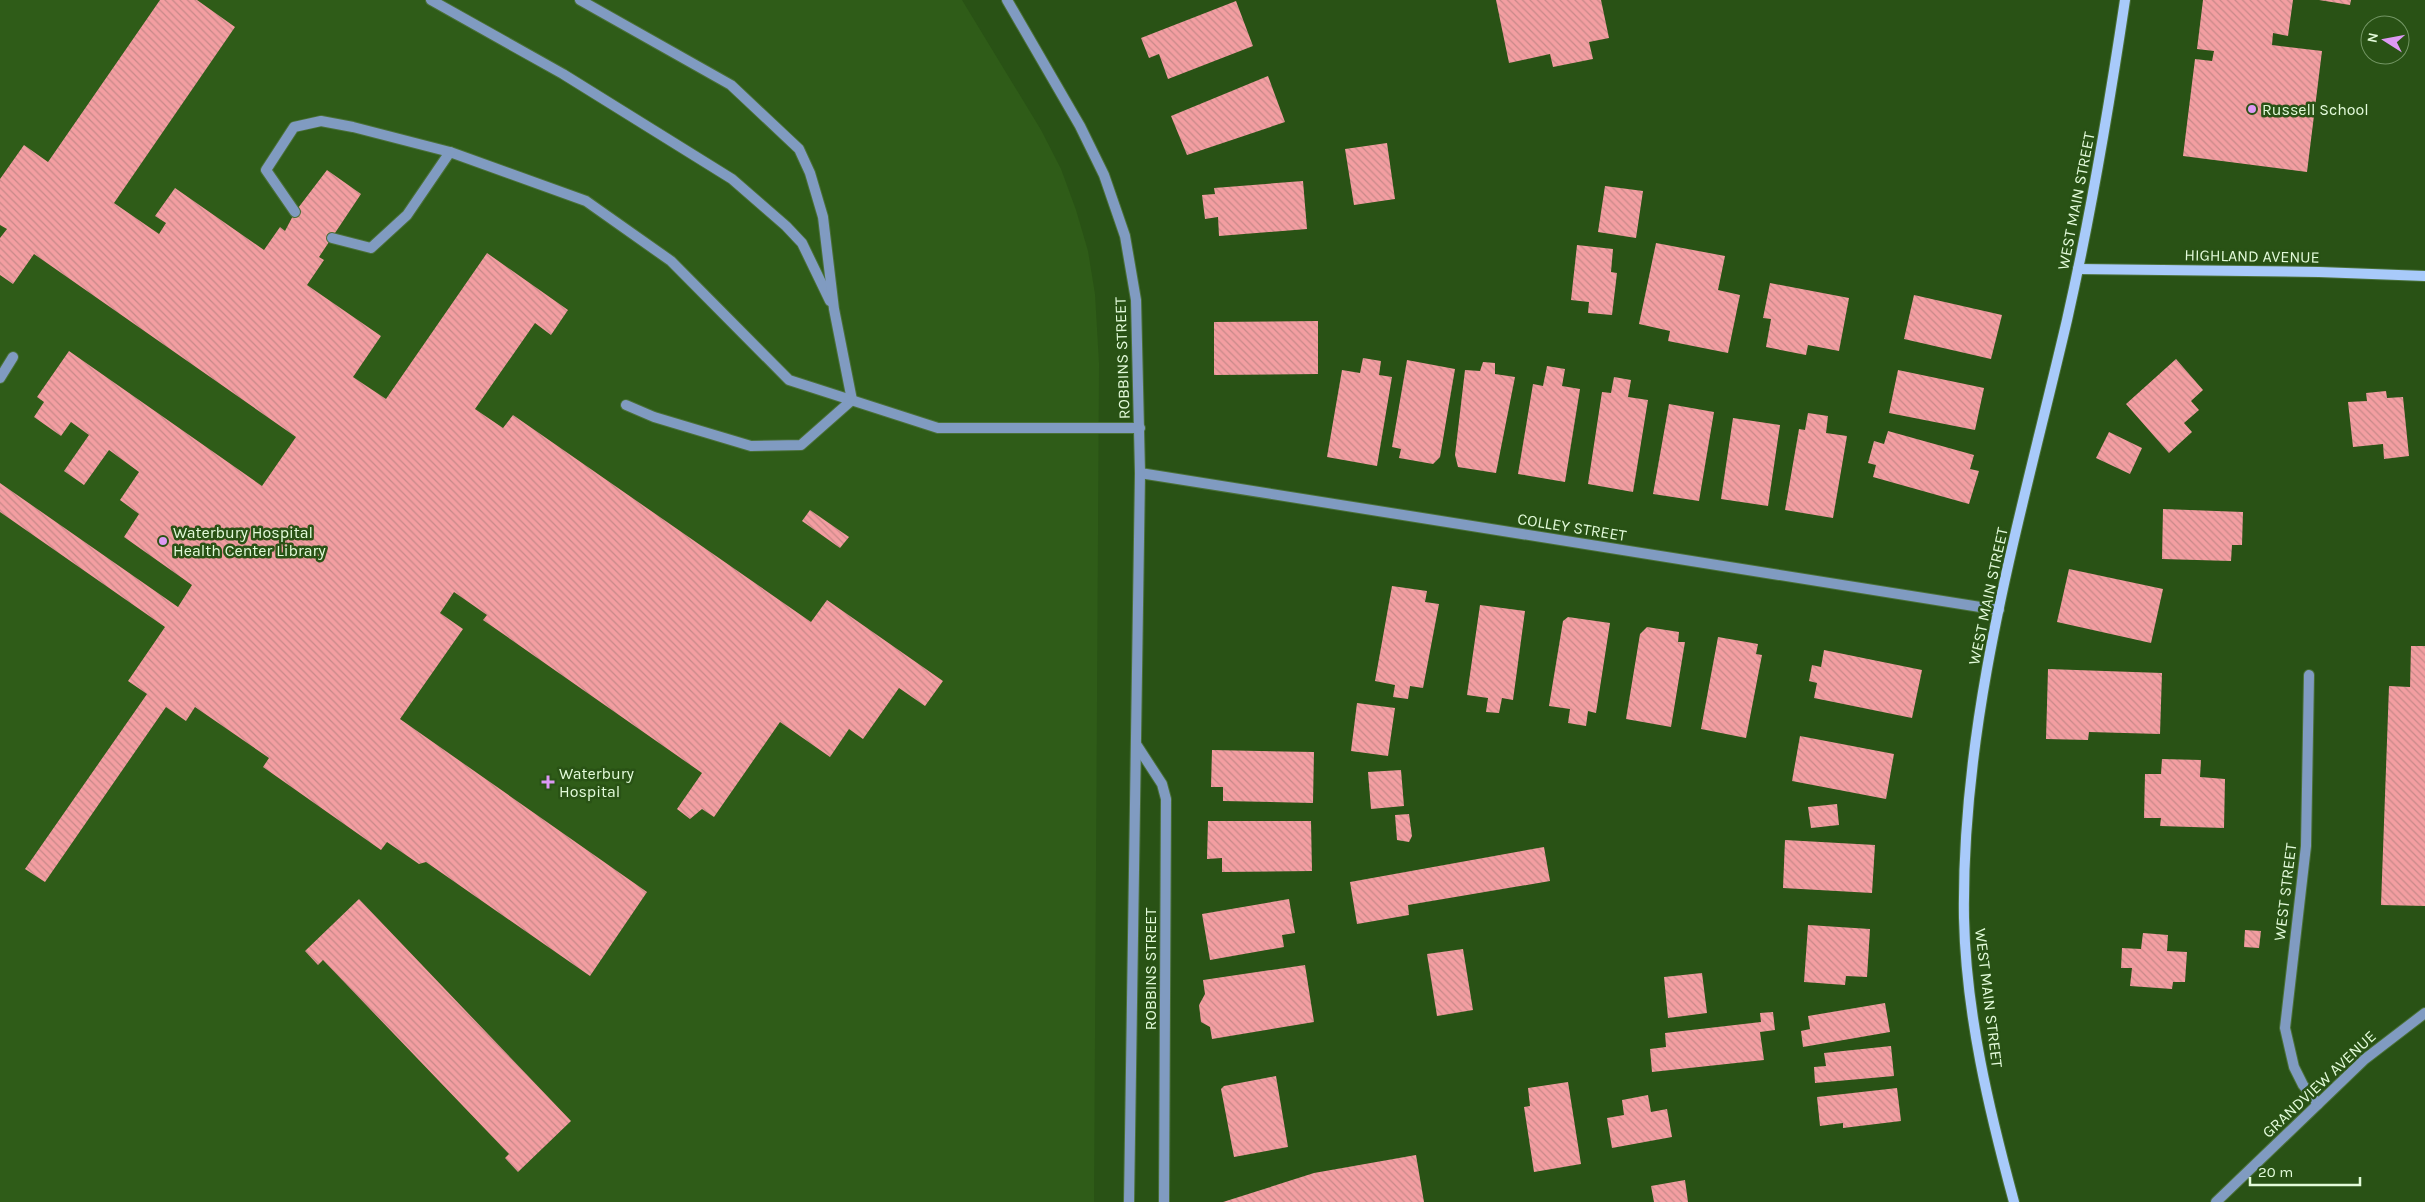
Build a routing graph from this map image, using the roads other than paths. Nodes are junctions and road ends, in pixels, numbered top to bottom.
1 (431, 0) edge
2 (580, 0) edge
3 (1006, 0) edge
4 (2126, 0) edge
5 (450, 152) junction
6 (296, 212) dead end
7 (332, 238) dead end
8 (2078, 269) junction
9 (2425, 276) edge
10 (834, 309) junction
11 (13, 357) dead end
12 (0, 378) edge
13 (852, 400) junction
14 (626, 405) dead end
15 (1140, 428) junction
16 (1140, 473) junction
17 (1999, 610) junction
18 (2309, 674) dead end
19 (1136, 744) junction
20 (2425, 1013) edge
21 (2318, 1104) junction
22 (1129, 1202) edge
23 (1164, 1202) edge
24 (2014, 1202) edge
25 (2216, 1202) edge

1 - 10 street
2 - 10 street
3 - 15 street, ROBBINS STREET
4 - 8 main road, WEST MAIN STREET
5 - 6 street
5 - 7 street
5 - 13 street
8 - 9 main road, HIGHLAND AVENUE
8 - 17 main road, WEST MAIN STREET
10 - 13 street
11 - 12 street
13 - 14 street
13 - 15 street
15 - 16 street, ROBBINS STREET
16 - 17 street, COLLEY STREET
16 - 19 street, ROBBINS STREET
17 - 24 main road, WEST MAIN STREET
18 - 21 street, WEST STREET
19 - 22 street, ROBBINS STREET
19 - 23 street, ROBBINS STREET
20 - 21 street, GRANDVIEW AVENUE
21 - 25 street, GRANDVIEW AVENUE

